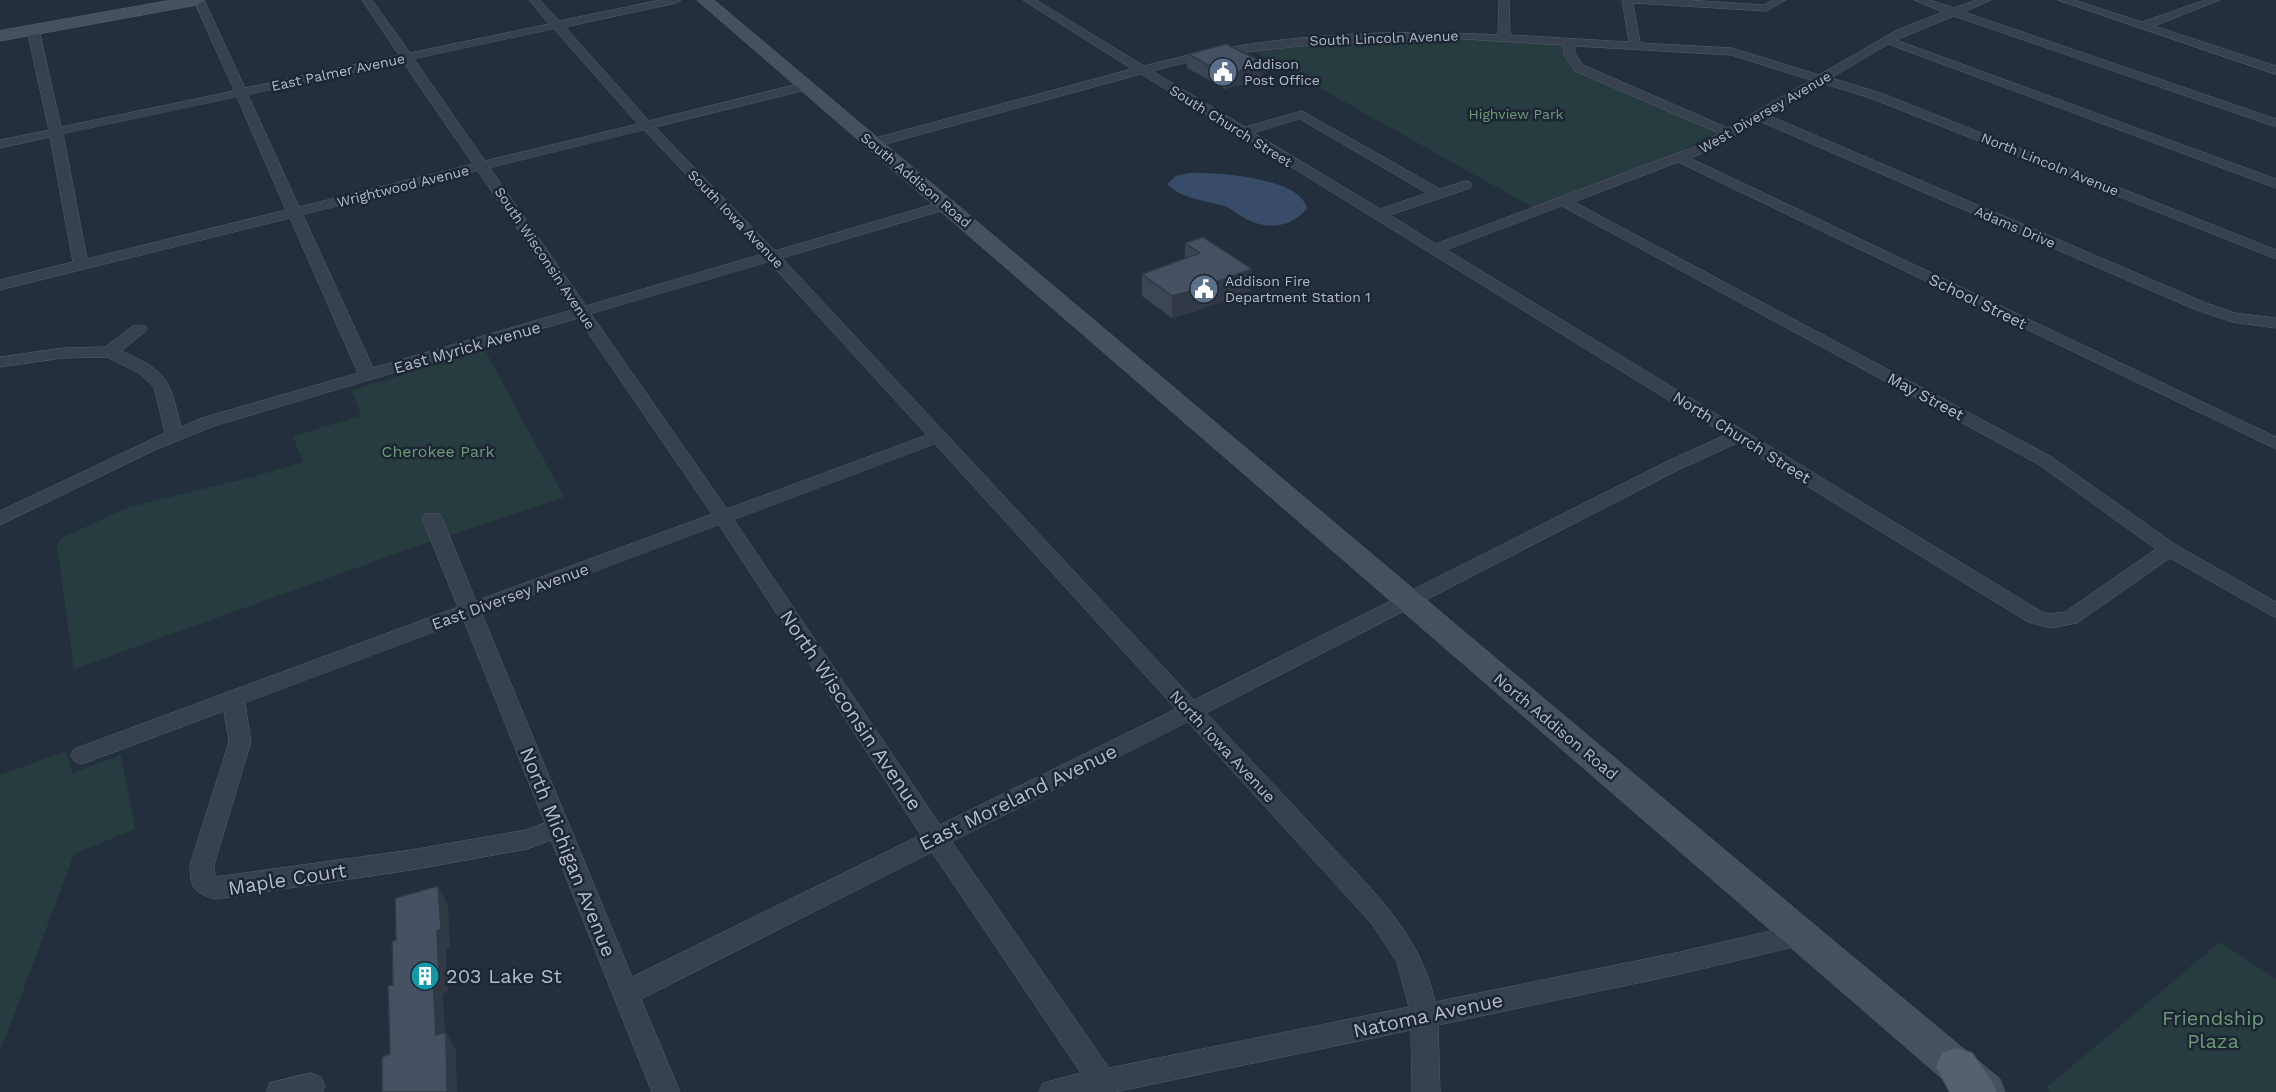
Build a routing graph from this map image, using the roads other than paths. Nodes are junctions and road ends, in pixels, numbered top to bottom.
1 (198, 0) edge
2 (367, 0) edge
3 (534, 0) edge
4 (676, 0) edge
5 (705, 0) edge
6 (1028, 0) edge
7 (1504, 0) edge
8 (1627, 0) edge
9 (1634, 0) edge
10 (1781, 0) edge
11 (1919, 0) edge
12 (1986, 0) edge
13 (2062, 0) edge
14 (2215, 0) edge
15 (1953, 12) junction
16 (558, 26) junction
17 (2143, 26) junction
18 (33, 30) junction
19 (0, 36) edge
20 (1504, 37) junction
21 (1887, 40) junction
22 (1568, 41) junction
23 (1635, 45) junction
24 (408, 57) junction
25 (2276, 69) edge
26 (1141, 70) junction
27 (1822, 79) junction
28 (806, 86) junction
29 (240, 93) junction
30 (1759, 116) junction
31 (2276, 123) edge
32 (647, 126) junction
33 (56, 132) junction
34 (1242, 132) junction
35 (1729, 133) junction
36 (873, 143) junction
37 (0, 144) edge
38 (1680, 158) junction
39 (482, 166) junction
40 (2276, 184) edge
41 (1465, 185) dead end
42 (1438, 194) junction
43 (1564, 202) junction
44 (946, 205) junction
45 (293, 213) junction
46 (1377, 215) junction
47 (1436, 249) junction
48 (2276, 255) edge
49 (772, 256) junction
50 (81, 265) junction
51 (0, 285) edge
52 (583, 313) junction
53 (2276, 323) edge
54 (140, 329) dead end
55 (109, 352) junction
56 (1127, 359) joint
57 (0, 362) edge
58 (368, 376) junction
59 (174, 435) junction
60 (1739, 435) junction
61 (939, 437) junction
62 (2276, 444) edge
63 (723, 517) junction
64 (432, 518) dead end
65 (0, 519) edge
66 (2169, 549) junction
67 (1410, 600) junction
68 (469, 611) junction
69 (2276, 611) edge
70 (233, 699) junction
71 (1191, 711) junction
72 (82, 755) dead end
73 (559, 828) junction
74 (936, 838) junction
75 (1802, 935) junction
76 (625, 994) junction
77 (1424, 1015) junction
78 (1102, 1081) junction
79 (1973, 1084) edge
80 (310, 1086) dead end
81 (280, 1092) edge
82 (666, 1092) edge
83 (1053, 1092) edge
84 (1426, 1092) edge

1 - 18 street
1 - 29 street
2 - 24 street, South Wisconsin Avenue
3 - 16 street, South Iowa Avenue
4 - 16 street, East Palmer Avenue
5 - 28 street, South Addison Road
6 - 26 street, South Church Street
7 - 20 street
8 - 23 street
9 - 10 street
11 - 15 street
12 - 15 street, West Diversey Avenue
13 - 17 street
14 - 17 street
15 - 21 street, West Diversey Avenue
15 - 31 street
16 - 24 street, East Palmer Avenue
16 - 32 street, South Iowa Avenue
17 - 25 street
18 - 19 street
18 - 33 street
20 - 22 street, South Lincoln Avenue
20 - 26 street, South Lincoln Avenue
21 - 27 street, West Diversey Avenue
21 - 40 street
22 - 23 street, South Lincoln Avenue
22 - 35 street
23 - 27 street, South Lincoln Avenue
24 - 29 street, East Palmer Avenue
24 - 39 street, South Wisconsin Avenue
26 - 34 street, South Church Street
26 - 36 street, South Lincoln Avenue
27 - 30 street, West Diversey Avenue
27 - 48 street, North Lincoln Avenue
28 - 32 street, Wrightwood Avenue
28 - 36 street, South Addison Road
29 - 33 street, East Palmer Avenue
29 - 45 street
30 - 35 street, West Diversey Avenue
30 - 53 street, Adams Drive
32 - 39 street, Wrightwood Avenue
32 - 49 street, South Iowa Avenue
33 - 37 street, East Palmer Avenue
33 - 50 street
34 - 42 street
34 - 46 street, South Church Street
35 - 38 street, West Diversey Avenue
36 - 44 street, South Addison Road
38 - 43 street, West Diversey Avenue
38 - 62 street, School Street
39 - 45 street, Wrightwood Avenue
39 - 52 street, South Wisconsin Avenue
41 - 42 street
42 - 46 street
43 - 47 street, West Diversey Avenue
43 - 66 street, May Street
44 - 49 street, East Myrick Avenue
44 - 56 street, South Addison Road
45 - 50 street, Wrightwood Avenue
45 - 58 street
46 - 47 street, South Church Street
47 - 60 street, North Church Street
49 - 52 street, East Myrick Avenue
49 - 61 street, South Iowa Avenue
50 - 51 street, Wrightwood Avenue
52 - 58 street, East Myrick Avenue
52 - 63 street, South Wisconsin Avenue
54 - 55 street
55 - 57 street
55 - 59 street
56 - 67 street, North Addison Road
58 - 59 street, East Myrick Avenue
59 - 65 street, East Myrick Avenue
60 - 66 street, North Church Street
60 - 67 street, East Moreland Avenue
61 - 63 street, East Diversey Avenue
61 - 71 street, North Iowa Avenue
63 - 68 street, East Diversey Avenue
63 - 74 street, North Wisconsin Avenue
64 - 68 street, North Michigan Avenue
66 - 69 street, May Street
67 - 71 street, East Moreland Avenue
67 - 75 street, North Addison Road
68 - 70 street, East Diversey Avenue
68 - 73 street, North Michigan Avenue
70 - 72 street, East Diversey Avenue
70 - 73 street, Maple Court
71 - 74 street, East Moreland Avenue
71 - 77 street, North Iowa Avenue
73 - 76 street, North Michigan Avenue
74 - 76 street, East Moreland Avenue
74 - 78 street, North Wisconsin Avenue
75 - 77 street, Natoma Avenue
75 - 79 street, North Addison Road
76 - 82 street, North Michigan Avenue
77 - 78 street, Natoma Avenue
77 - 84 street, North Iowa Avenue
78 - 83 street, Natoma Avenue
80 - 81 street

